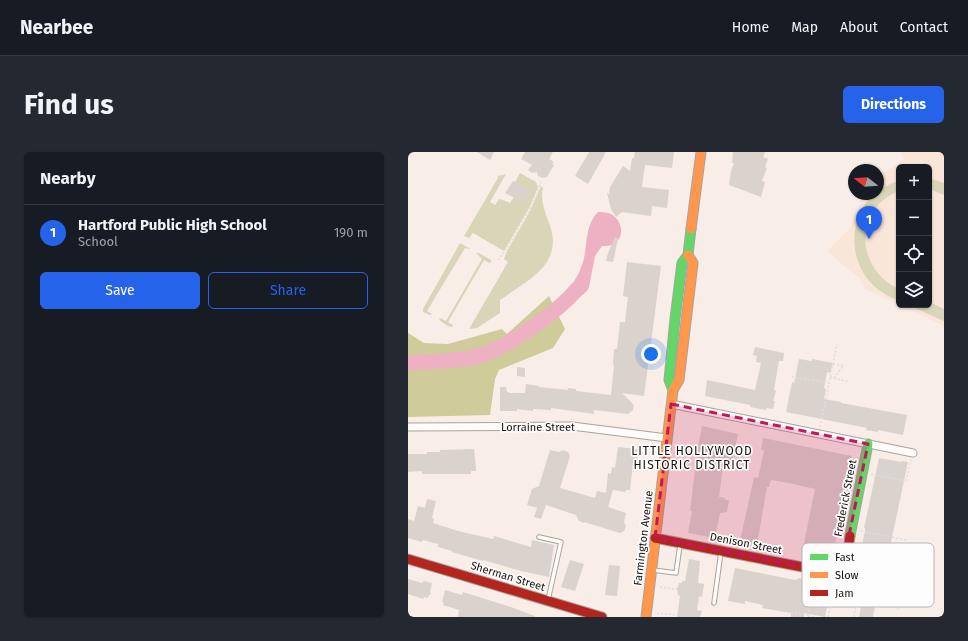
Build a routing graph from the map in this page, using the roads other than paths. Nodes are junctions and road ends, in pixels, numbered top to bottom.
1 (701, 152) edge
2 (671, 404) junction
3 (408, 428) edge
4 (667, 438) junction
5 (868, 444) junction
6 (912, 456) road end
7 (539, 537) dead end
8 (655, 538) junction
9 (681, 543) junction
10 (849, 543) edge
11 (721, 551) junction
12 (408, 559) edge
13 (802, 569) edge
14 (652, 570) junction
15 (548, 601) junction
16 (714, 603) dead end
17 (602, 617) edge
18 (646, 617) edge

1 - 2 street, Farmington Avenue
2 - 4 street, Farmington Avenue
2 - 5 street
3 - 4 street, Lorraine Street
4 - 8 street, Farmington Avenue
5 - 6 street
5 - 10 street, Frederick Street
7 - 15 lane
8 - 9 street, Denison Street
8 - 14 street, Farmington Avenue
9 - 11 street, Denison Street
9 - 14 lane
11 - 13 street, Denison Street
11 - 16 lane
12 - 15 street, Sherman Street
14 - 18 street, Farmington Avenue
15 - 17 street, Sherman Street

